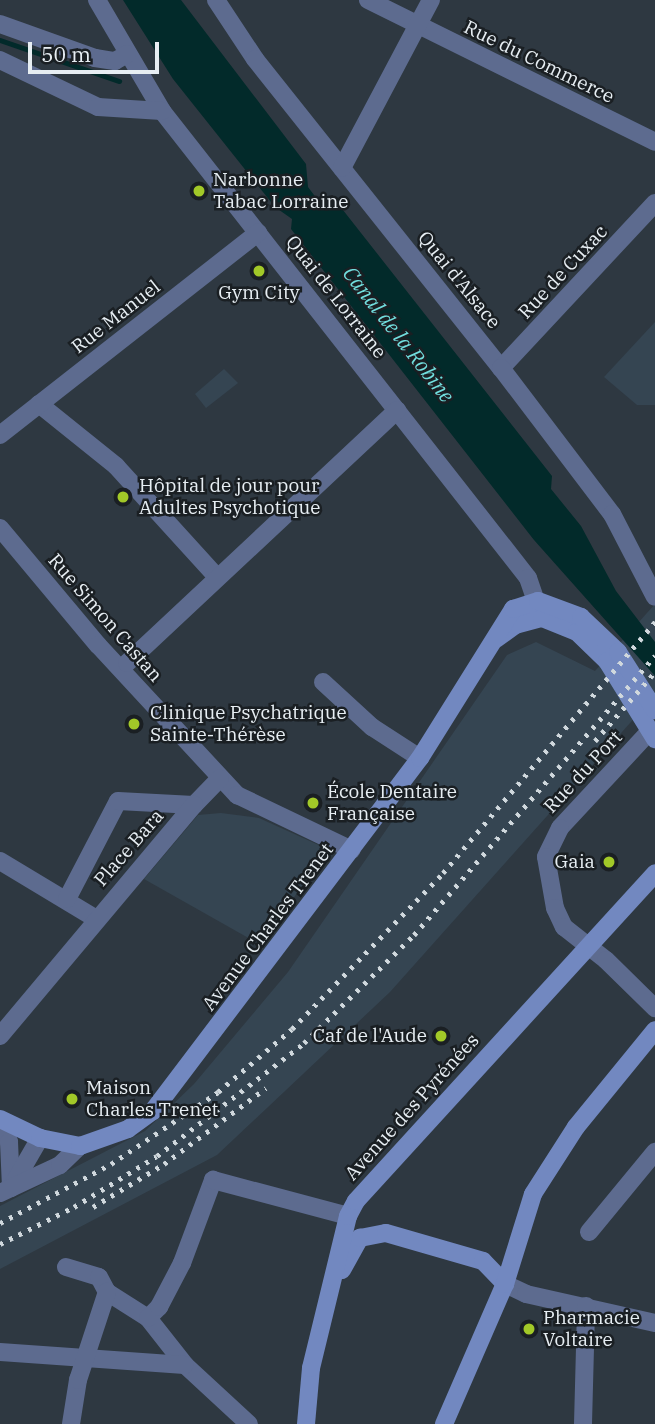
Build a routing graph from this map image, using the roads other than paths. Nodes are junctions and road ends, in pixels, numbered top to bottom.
1 (97, 0) edge
2 (216, 0) edge
3 (369, 0) edge
4 (431, 0) edge
5 (0, 24) edge
6 (418, 27) junction
7 (127, 54) junction
8 (0, 60) edge
9 (162, 111) junction
10 (655, 142) edge
11 (342, 168) junction
12 (655, 203) edge
13 (258, 233) junction
14 (501, 368) junction
15 (39, 404) junction
16 (397, 410) junction
17 (0, 435) edge
18 (0, 528) edge
19 (216, 576) junction
20 (655, 597) edge
21 (540, 609) junction
22 (127, 663) dead end
23 (323, 682) dead end
24 (655, 710) edge
25 (653, 735) edge
26 (420, 758) junction
27 (220, 778) junction
28 (194, 805) junction
29 (352, 850) junction
30 (0, 861) edge
31 (655, 873) edge
32 (67, 899) junction
33 (95, 918) junction
34 (585, 947) junction
35 (655, 1008) edge
36 (655, 1031) edge
37 (0, 1036) edge
38 (0, 1122) edge
39 (47, 1140) junction
40 (87, 1144) junction
41 (655, 1152) edge
42 (650, 1166) edge
43 (48, 1170) junction
44 (5, 1190) edge
45 (348, 1216) junction
46 (589, 1232) dead end
47 (66, 1267) dead end
48 (334, 1283) junction
49 (505, 1284) junction
50 (107, 1292) junction
51 (586, 1306) junction
52 (148, 1318) junction
53 (655, 1323) edge
54 (0, 1352) edge
55 (87, 1361) junction
56 (185, 1365) junction
57 (71, 1424) edge
58 (249, 1424) edge
59 (306, 1424) edge
60 (444, 1424) edge
61 (583, 1424) edge

1 - 7 street, Quai de Lorraine
2 - 11 street, Quai d'Alsace
3 - 6 street, Rue du Commerce
4 - 6 street
5 - 7 street
6 - 10 street, Rue du Commerce
6 - 11 street
7 - 9 street, Quai de Lorraine
8 - 9 street
9 - 13 street, Quai de Lorraine
11 - 14 street, Quai d'Alsace
12 - 14 street, Rue de Cuxac
13 - 15 street, Rue Manuel
13 - 16 street, Quai de Lorraine
14 - 20 street, Quai d'Alsace
15 - 17 street, Rue Manuel
15 - 19 street
16 - 19 street
16 - 21 street, Quai de Lorraine
18 - 27 street, Rue Simon Castan
19 - 22 street
21 - 24 main road
21 - 25 main road
21 - 26 main road, Avenue Charles Trenet
23 - 26 street
25 - 34 street, Rue du Port
26 - 29 main road, Avenue Charles Trenet
27 - 28 street, Place Bara
27 - 29 street, Rue Simon Castan
28 - 32 street, Place Bara
28 - 33 street, Place Bara
29 - 40 main road, Avenue Charles Trenet
30 - 32 street
31 - 34 main road, Avenue des Pyrénées
32 - 33 street
33 - 37 street, Place Bara
34 - 35 street, Rue du Port
34 - 45 main road, Avenue des Pyrénées
36 - 49 main road
38 - 39 main road
38 - 44 street
39 - 40 main road
39 - 43 street
39 - 44 street
40 - 43 street
41 - 42 street
42 - 46 street
43 - 44 street
45 - 48 main road, Avenue des Pyrénées
45 - 52 street
47 - 50 street
48 - 49 main road
48 - 59 main road, Avenue des Pyrénées
49 - 51 street
49 - 60 main road
50 - 52 street
50 - 55 street
51 - 53 street
51 - 61 street
52 - 56 street
54 - 55 street
55 - 56 street
55 - 57 street
56 - 58 street

